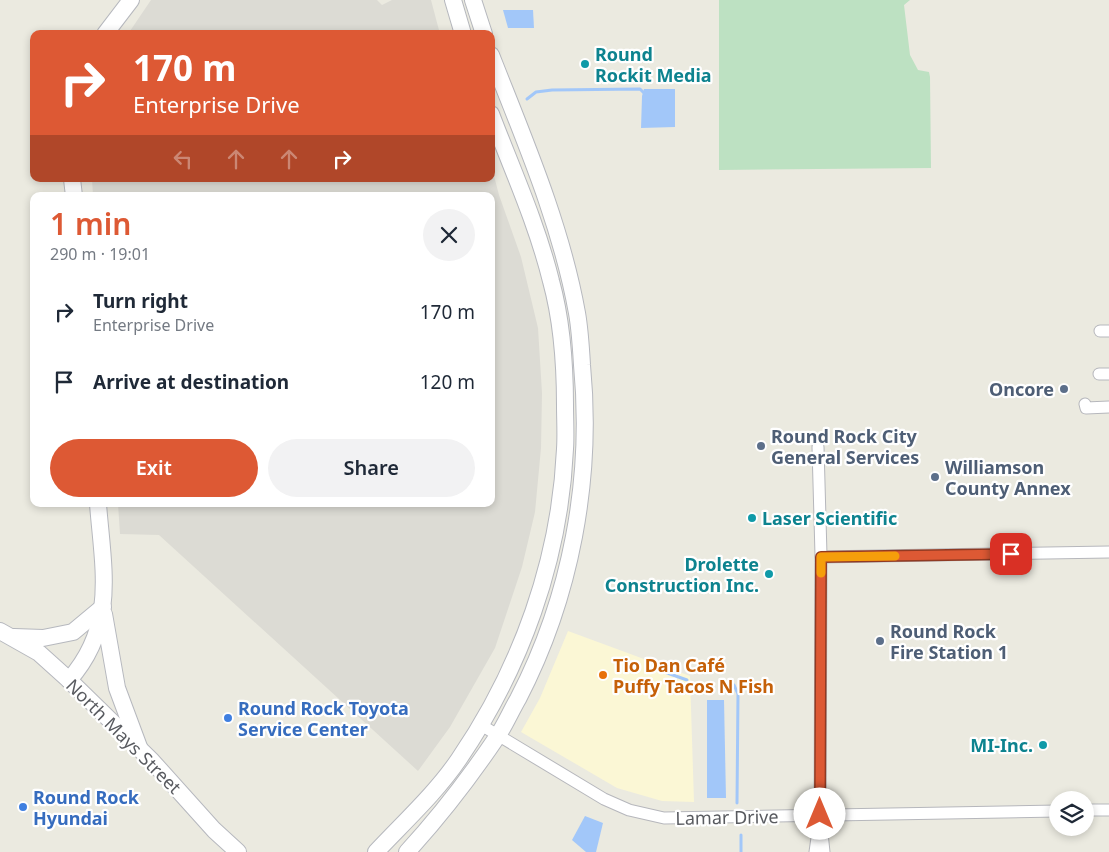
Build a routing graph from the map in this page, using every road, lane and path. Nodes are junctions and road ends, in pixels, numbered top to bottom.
1 (131, 0) edge
2 (453, 0) edge
3 (473, 0) edge
4 (108, 30) edge
5 (462, 30) edge
6 (483, 30) edge
7 (495, 66) edge
8 (495, 124) edge
9 (1086, 404) dead end
10 (1109, 407) edge
11 (818, 447) dead end
12 (98, 507) edge
13 (1109, 552) edge
14 (821, 557) junction
15 (103, 607) junction
16 (6, 634) edge
17 (69, 680) junction
18 (481, 725) junction
19 (498, 735) junction
20 (140, 751) junction
21 (1094, 810) edge
22 (1109, 810) edge
23 (1049, 811) edge
24 (820, 814) junction
25 (238, 852) edge
26 (376, 852) edge
27 (407, 852) edge
28 (814, 852) edge
29 (824, 852) edge

1 - 4 main road
2 - 5 main road
3 - 6 main road
7 - 19 main road
8 - 18 main road
9 - 10 street
11 - 14 street
12 - 15 main road
13 - 14 street
14 - 24 street
15 - 16 main road
15 - 17 main road
15 - 20 main road
16 - 17 main road, North Mays Street
17 - 20 main road, North Mays Street
18 - 19 street, Lamar Drive
18 - 26 main road
19 - 24 street, Lamar Drive
19 - 27 main road
20 - 25 main road, North Mays Street
21 - 22 street
23 - 24 street, Lamar Drive
24 - 28 street
24 - 29 street

